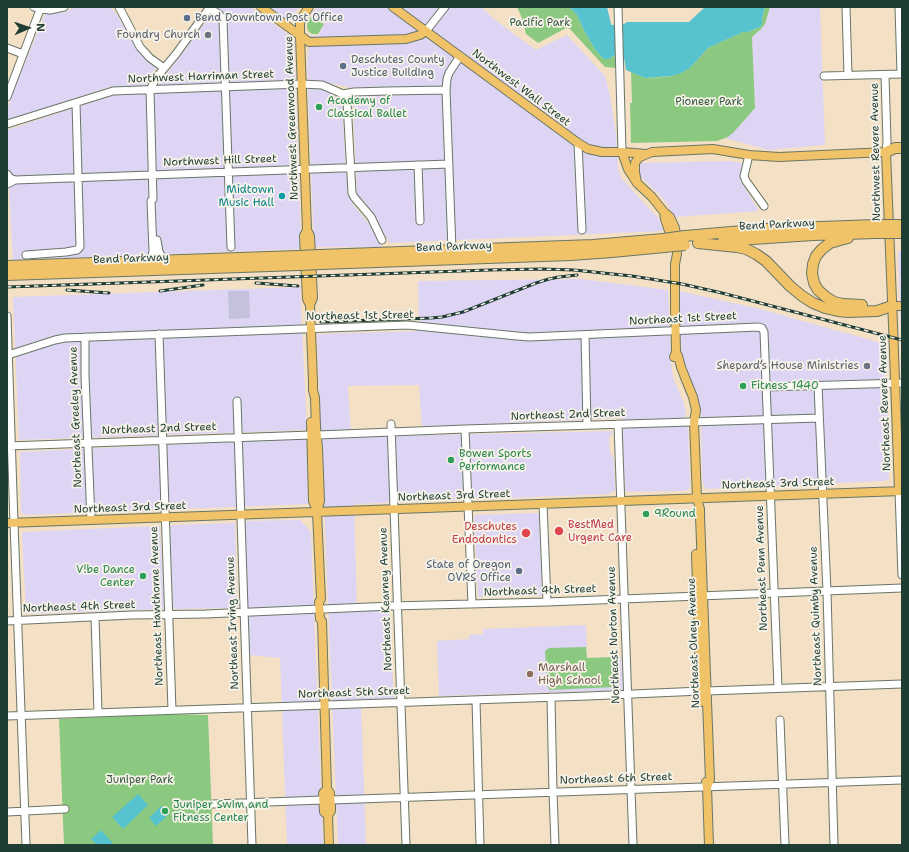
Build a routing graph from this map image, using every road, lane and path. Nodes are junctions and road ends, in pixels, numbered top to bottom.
1 (64, 7) edge
2 (119, 7) edge
3 (261, 7) edge
4 (309, 7) edge
5 (394, 7) edge
6 (445, 7) edge
7 (618, 7) edge
8 (846, 7) edge
9 (899, 7) edge
10 (38, 8) edge
11 (210, 8) edge
12 (426, 31) junction
13 (300, 36) junction
14 (7, 48) edge
15 (23, 54) junction
16 (460, 56) junction
17 (164, 68) junction
18 (902, 74) edge
19 (848, 75) junction
20 (885, 75) junction
21 (824, 76) dead end
22 (301, 84) junction
23 (225, 87) junction
24 (150, 90) junction
25 (446, 90) junction
26 (343, 94) junction
27 (7, 97) edge
28 (76, 103) junction
29 (7, 124) edge
30 (578, 143) junction
31 (902, 148) edge
32 (588, 149) junction
33 (707, 149) junction
34 (724, 151) junction
35 (622, 152) junction
36 (886, 152) junction
37 (647, 154) junction
38 (902, 154) edge
39 (690, 155) junction
40 (749, 155) junction
41 (578, 160) junction
42 (449, 164) junction
43 (418, 166) junction
44 (350, 168) junction
45 (305, 169) junction
46 (228, 172) junction
47 (7, 174) edge
48 (152, 175) junction
49 (79, 178) junction
50 (15, 180) junction
51 (637, 183) junction
52 (7, 184) edge
53 (154, 199) junction
54 (764, 206) dead end
55 (420, 221) dead end
56 (902, 229) edge
57 (582, 230) dead end
58 (889, 230) joint
59 (875, 231) junction
60 (382, 240) dead end
61 (674, 241) junction
62 (698, 243) junction
63 (231, 247) dead end
64 (452, 250) junction
65 (26, 255) dead end
66 (164, 261) junction
67 (151, 262) junction
68 (309, 263) junction
69 (10, 271) edge
70 (897, 306) edge
71 (7, 316) edge
72 (311, 328) junction
73 (762, 328) joint
74 (676, 330) junction
75 (159, 334) junction
76 (585, 334) junction
77 (85, 337) junction
78 (8, 355) junction
79 (899, 384) edge
80 (818, 386) junction
81 (766, 387) junction
82 (237, 401) dead end
83 (899, 414) edge
84 (819, 418) junction
85 (767, 419) junction
86 (694, 422) junction
87 (618, 424) junction
88 (587, 425) junction
89 (391, 428) junction
90 (465, 429) junction
91 (314, 435) junction
92 (238, 437) junction
93 (163, 440) junction
94 (88, 443) junction
95 (9, 446) edge
96 (900, 491) edge
97 (822, 494) junction
98 (770, 495) junction
99 (697, 498) junction
100 (621, 501) junction
101 (543, 504) junction
102 (468, 506) junction
103 (394, 509) junction
104 (318, 512) junction
105 (240, 515) junction
106 (165, 517) junction
107 (91, 520) junction
108 (10, 523) edge
109 (902, 575) edge
110 (902, 588) edge
111 (827, 592) junction
112 (774, 593) junction
113 (700, 596) junction
114 (624, 599) junction
115 (547, 602) junction
116 (472, 604) junction
117 (397, 606) junction
118 (321, 609) junction
119 (244, 612) junction
120 (169, 614) junction
121 (95, 617) junction
122 (7, 620) edge
123 (18, 620) junction
124 (902, 684) edge
125 (829, 686) junction
126 (778, 688) junction
127 (704, 691) junction
128 (628, 694) junction
129 (551, 697) junction
130 (476, 700) junction
131 (401, 702) junction
132 (324, 705) junction
133 (247, 708) junction
134 (172, 710) junction
135 (98, 712) junction
136 (7, 716) edge
137 (21, 716) junction
138 (780, 720) dead end
139 (902, 780) edge
140 (832, 782) junction
141 (782, 784) junction
142 (707, 787) junction
143 (631, 790) junction
144 (553, 792) junction
145 (478, 795) junction
146 (404, 798) junction
147 (327, 800) junction
148 (250, 802) junction
149 (213, 804) dead end
150 (65, 809) dead end
151 (24, 811) junction
152 (7, 812) edge
153 (26, 845) edge
154 (252, 845) edge
155 (329, 845) edge
156 (406, 845) edge
157 (480, 845) edge
158 (555, 845) edge
159 (633, 845) edge
160 (709, 845) edge
161 (785, 845) edge
162 (834, 845) edge

1 - 10 street
2 - 17 street
3 - 13 main road
4 - 13 main road, Northwest Greenwood Avenue
5 - 12 main road, Northwest Wall Street
6 - 12 street
7 - 35 street
8 - 19 street
9 - 18 street
10 - 15 street
11 - 17 street
11 - 23 street
12 - 13 main road
12 - 16 main road, Northwest Wall Street
13 - 22 main road, Northwest Greenwood Avenue
14 - 15 street
15 - 27 street
16 - 25 street
16 - 30 main road, Northwest Wall Street
17 - 24 street
18 - 20 street
19 - 20 street
19 - 21 street
20 - 36 street, Northwest Revere Avenue
22 - 23 street, Northwest Harriman Street
22 - 26 street, Northwest Harriman Street
22 - 45 main road, Northwest Greenwood Avenue
23 - 24 street, Northwest Harriman Street
23 - 46 street
24 - 28 street, Northwest Harriman Street
24 - 48 street
25 - 26 street, Northwest Harriman Street
25 - 42 street
26 - 44 street
28 - 29 street, Northwest Harriman Street
28 - 49 street
30 - 32 main road, Northwest Wall Street
30 - 41 street
31 - 36 highway
32 - 35 main road, Northwest Wall Street
32 - 41 street
33 - 34 main road, Northwest Wall Street
33 - 37 main road, Northwest Wall Street
33 - 39 main road
34 - 39 main road, Northwest Wall Street
34 - 40 main road, Northwest Wall Street
35 - 37 main road, Northwest Wall Street
35 - 51 main road
36 - 38 highway
36 - 40 main road, Northwest Wall Street
36 - 58 main road, Northwest Revere Avenue
37 - 39 main road, Northwest Wall Street
37 - 51 main road
40 - 54 street
41 - 57 street
42 - 43 street, Northwest Hill Street
42 - 64 street
43 - 44 street, Northwest Hill Street
43 - 55 street
44 - 45 street, Northwest Hill Street
44 - 60 street
45 - 46 street, Northwest Hill Street
45 - 68 main road, Northwest Greenwood Avenue
46 - 48 street, Northwest Hill Street
46 - 63 street
47 - 50 street
48 - 49 street, Northwest Hill Street
48 - 53 street
49 - 50 street, Northwest Hill Street
49 - 65 street
50 - 52 street, Northwest Hill Street
51 - 61 main road, Northeast Olney Avenue
53 - 66 street
53 - 67 street
56 - 59 highway, Bend Parkway, bridge
58 - 70 main road, Northeast Revere Avenue
59 - 61 highway, Bend Parkway
59 - 62 highway, Bend Parkway
59 - 70 highway
61 - 62 highway, Bend Parkway
61 - 64 highway, Bend Parkway
61 - 68 highway, Bend Parkway
61 - 74 main road, Northeast Olney Avenue
62 - 70 highway
64 - 68 highway, Bend Parkway
66 - 67 highway, Bend Parkway
66 - 68 highway, Bend Parkway
67 - 69 highway, Bend Parkway
68 - 69 highway, Bend Parkway
68 - 72 main road, Northwest Greenwood Avenue
70 - 79 main road, Northeast Revere Avenue
71 - 78 street
72 - 75 street, Northeast 1st Street
72 - 76 street, Northeast 1st Street
72 - 91 main road, Northwest Greenwood Avenue
73 - 74 street, Northeast 1st Street
73 - 81 street, Northeast Penn Avenue
74 - 76 street, Northeast 1st Street
74 - 86 main road, Northeast Olney Avenue
75 - 77 street, Northeast 1st Street
75 - 93 street, Northeast Hawthorne Avenue
76 - 88 street
77 - 78 street, Northeast 1st Street
77 - 94 street, Northeast Greeley Avenue
78 - 95 street
79 - 80 street
79 - 83 main road, Northeast Revere Avenue
80 - 81 street
80 - 84 street, Northeast Quimby Avenue
81 - 85 street, Northeast Penn Avenue
82 - 92 street, Northeast Irving Avenue
83 - 96 main road, Northeast Revere Avenue
84 - 85 street, Northeast 2nd Street
84 - 97 street, Northeast Quimby Avenue
85 - 86 street, Northeast 2nd Street
85 - 98 street, Northeast Penn Avenue
86 - 87 street, Northeast 2nd Street
86 - 99 main road, Northeast Olney Avenue
87 - 88 street, Northeast 2nd Street
87 - 100 street, Northeast Norton Avenue
88 - 90 street, Northeast 2nd Street
89 - 90 street, Northeast 2nd Street
89 - 91 street, Northeast 2nd Street
89 - 103 street, Northeast Kearney Avenue
90 - 102 street
91 - 92 street, Northeast 2nd Street
91 - 104 main road, Northwest Greenwood Avenue
92 - 93 street, Northeast 2nd Street
92 - 105 street, Northeast Irving Avenue
93 - 94 street, Northeast 2nd Street
93 - 106 street, Northeast Hawthorne Avenue
94 - 95 street, Northeast 2nd Street
94 - 107 street, Northeast Greeley Avenue
95 - 108 street
96 - 97 main road, Northeast 3rd Street
96 - 109 street, Northeast Revere Avenue
97 - 98 main road, Northeast 3rd Street
97 - 111 street, Northeast Quimby Avenue
98 - 99 main road, Northeast 3rd Street
98 - 112 street, Northeast Penn Avenue
99 - 100 main road, Northeast 3rd Street
99 - 113 main road, Northeast Olney Avenue
100 - 101 main road, Northeast 3rd Street
100 - 114 street, Northeast Norton Avenue
101 - 102 main road, Northeast 3rd Street
101 - 115 street
102 - 103 main road, Northeast 3rd Street
102 - 116 street
103 - 104 main road, Northeast 3rd Street
103 - 117 street, Northeast Kearney Avenue
104 - 105 main road, Northeast 3rd Street
104 - 118 main road, Northwest Greenwood Avenue
105 - 106 main road, Northeast 3rd Street
105 - 119 street, Northeast Irving Avenue
106 - 107 main road, Northeast 3rd Street
106 - 120 street, Northeast Hawthorne Avenue
107 - 108 main road, Northeast 3rd Street
108 - 123 street
110 - 111 street, Northeast 4th Street
111 - 112 street, Northeast 4th Street
111 - 125 street, Northeast Quimby Avenue
112 - 113 street, Northeast 4th Street
112 - 126 street, Northeast Penn Avenue
113 - 114 street, Northeast 4th Street
113 - 127 main road, Northeast Olney Avenue
114 - 115 street, Northeast 4th Street
114 - 128 street, Northeast Norton Avenue
115 - 116 street, Northeast 4th Street
116 - 117 street, Northeast 4th Street
117 - 118 street, Northeast 4th Street
117 - 131 street, Northeast Kearney Avenue
118 - 119 street, Northeast 4th Street
118 - 132 main road, Northwest Greenwood Avenue
119 - 120 street, Northeast 4th Street
119 - 133 street, Northeast Irving Avenue
120 - 121 street, Northeast 4th Street
120 - 134 street, Northeast Hawthorne Avenue
121 - 123 street, Northeast 4th Street
121 - 135 street
122 - 123 street, Northeast 4th Street
123 - 137 street
124 - 125 street, Northeast 5th Street
125 - 126 street, Northeast 5th Street
125 - 140 street, Northeast Quimby Avenue
126 - 127 street, Northeast 5th Street
127 - 128 street, Northeast 5th Street
127 - 142 main road, Northeast Olney Avenue
128 - 129 street, Northeast 5th Street
128 - 143 street, Northeast Norton Avenue
129 - 130 street, Northeast 5th Street
129 - 144 street
130 - 131 street, Northeast 5th Street
130 - 145 street
131 - 132 street, Northeast 5th Street
131 - 146 street, Northeast Kearney Avenue
132 - 133 street, Northeast 5th Street
132 - 147 main road, Northwest Greenwood Avenue
133 - 134 street, Northeast 5th Street
133 - 148 street, Northeast Irving Avenue
134 - 135 street, Northeast 5th Street
135 - 137 street, Northeast 5th Street
136 - 137 street, Northeast 5th Street
137 - 151 street
138 - 141 street
139 - 140 street, Northeast 6th Street
140 - 141 street, Northeast 6th Street
140 - 162 street, Northeast Quimby Avenue
141 - 142 street, Northeast 6th Street
141 - 161 street
142 - 143 street, Northeast 6th Street
142 - 160 main road, Northeast Olney Avenue
143 - 144 street, Northeast 6th Street
143 - 159 street, Northeast Norton Avenue
144 - 145 street, Northeast 6th Street
144 - 158 street
145 - 146 street, Northeast 6th Street
145 - 157 street
146 - 147 street, Northeast 6th Street
146 - 156 street, Northeast Kearney Avenue
147 - 148 street, Northeast 6th Street
147 - 155 main road
148 - 149 street, Northeast 6th Street
148 - 154 street, Northeast Irving Avenue
150 - 151 street
151 - 152 street
151 - 153 street

